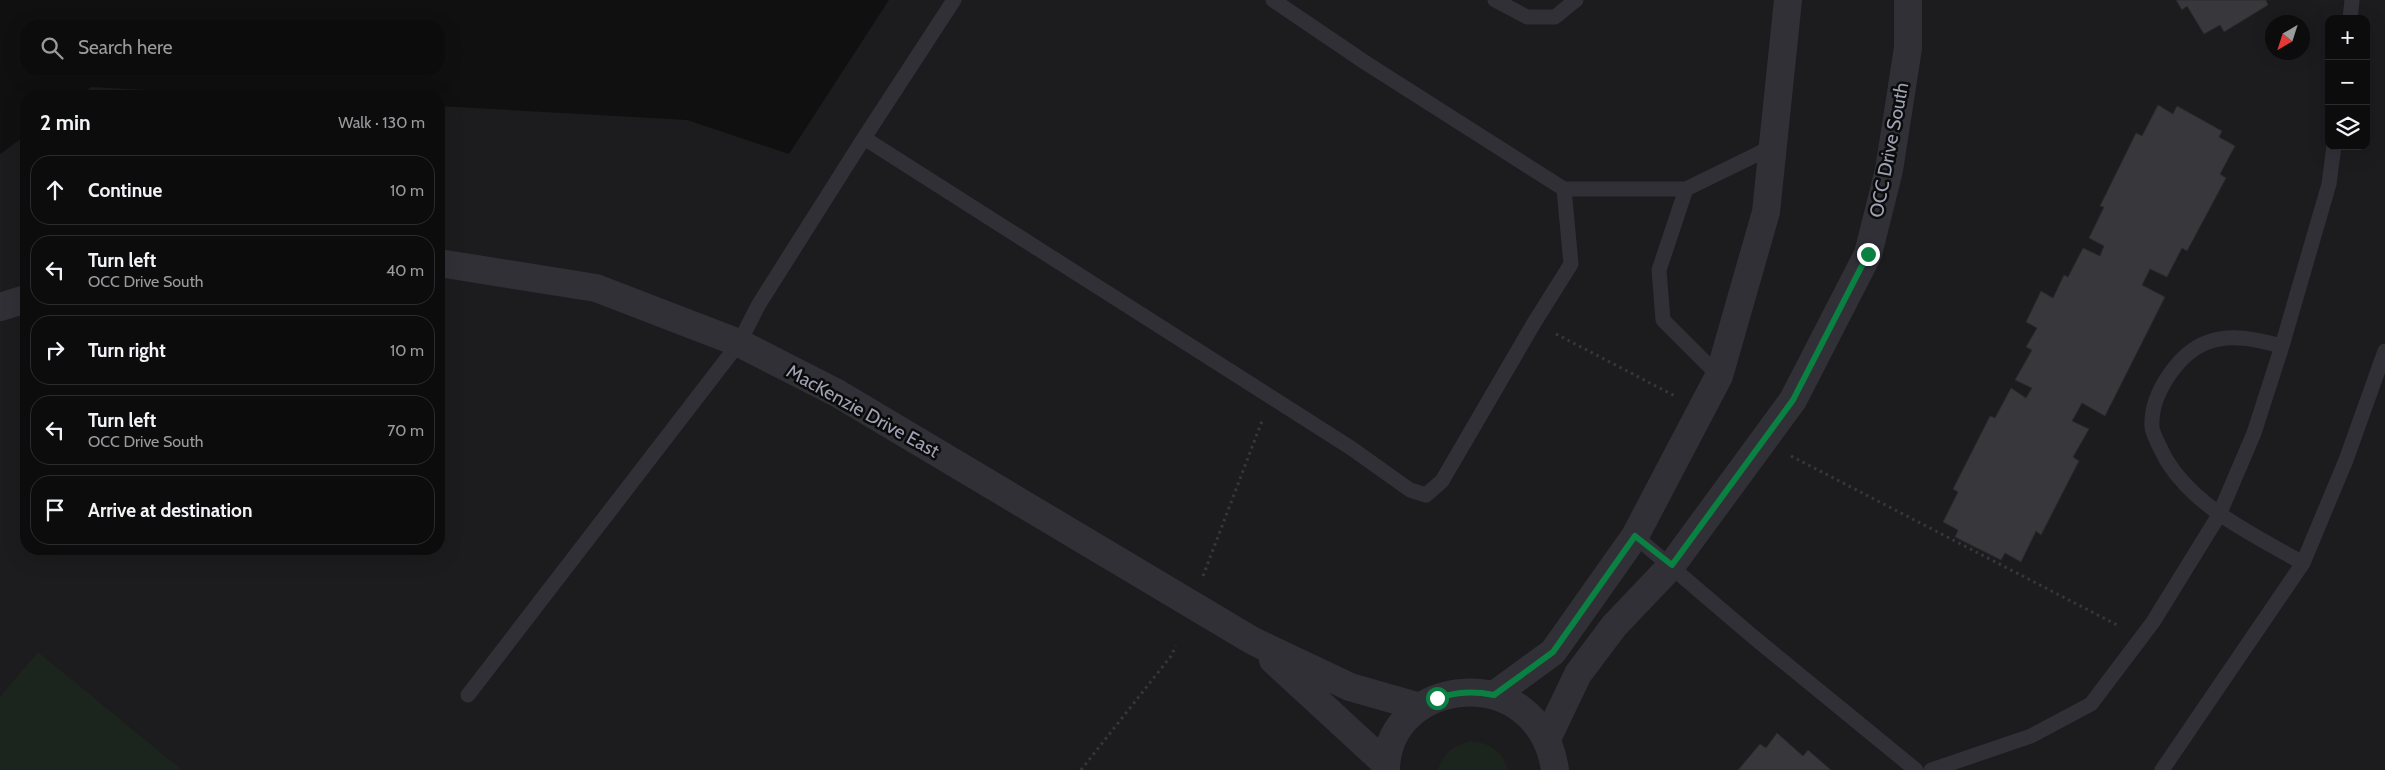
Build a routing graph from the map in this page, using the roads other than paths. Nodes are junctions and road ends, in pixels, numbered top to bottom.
1 (954, 0) edge
2 (1273, 0) edge
3 (1495, 0) edge
4 (1576, 0) edge
5 (1788, 0) edge
6 (1908, 0) edge
7 (2352, 0) edge
8 (2350, 15) edge
9 (864, 138) junction
10 (1774, 146) junction
11 (2333, 150) edge
12 (1564, 189) junction
13 (1686, 189) junction
14 (445, 264) edge
15 (20, 301) edge
16 (0, 307) edge
17 (739, 343) junction
18 (2282, 346) junction
19 (2385, 351) edge
20 (1719, 376) junction
21 (2219, 515) junction
22 (1635, 536) junction
23 (2303, 563) junction
24 (1672, 565) junction
25 (1253, 641) junction
26 (468, 695) dead end
27 (1494, 695) junction
28 (1420, 707) junction
29 (1546, 739) junction
30 (1386, 767) edge
31 (1555, 770) edge
32 (1916, 770) edge
33 (1931, 770) edge
34 (2162, 770) edge

1 - 9 lane
2 - 12 lane
3 - 4 lane
5 - 10 street
6 - 24 street, OCC Drive South
7 - 8 lane
9 - 12 lane
9 - 17 lane
10 - 13 lane
10 - 20 street
11 - 18 lane
12 - 13 lane
13 - 20 lane
14 - 17 street, MacKenzie Drive East
15 - 16 street
17 - 25 street, MacKenzie Drive East
17 - 26 lane
18 - 21 lane
18 - 21 lane
19 - 23 lane
20 - 22 street
21 - 23 lane
21 - 33 lane
22 - 24 lane
22 - 27 street
23 - 34 lane
24 - 29 street, OCC Drive South
24 - 32 lane
25 - 28 street, MacKenzie Drive East
25 - 30 street, MacKenzie Drive East
27 - 28 street
27 - 29 street
28 - 30 street
29 - 31 street

